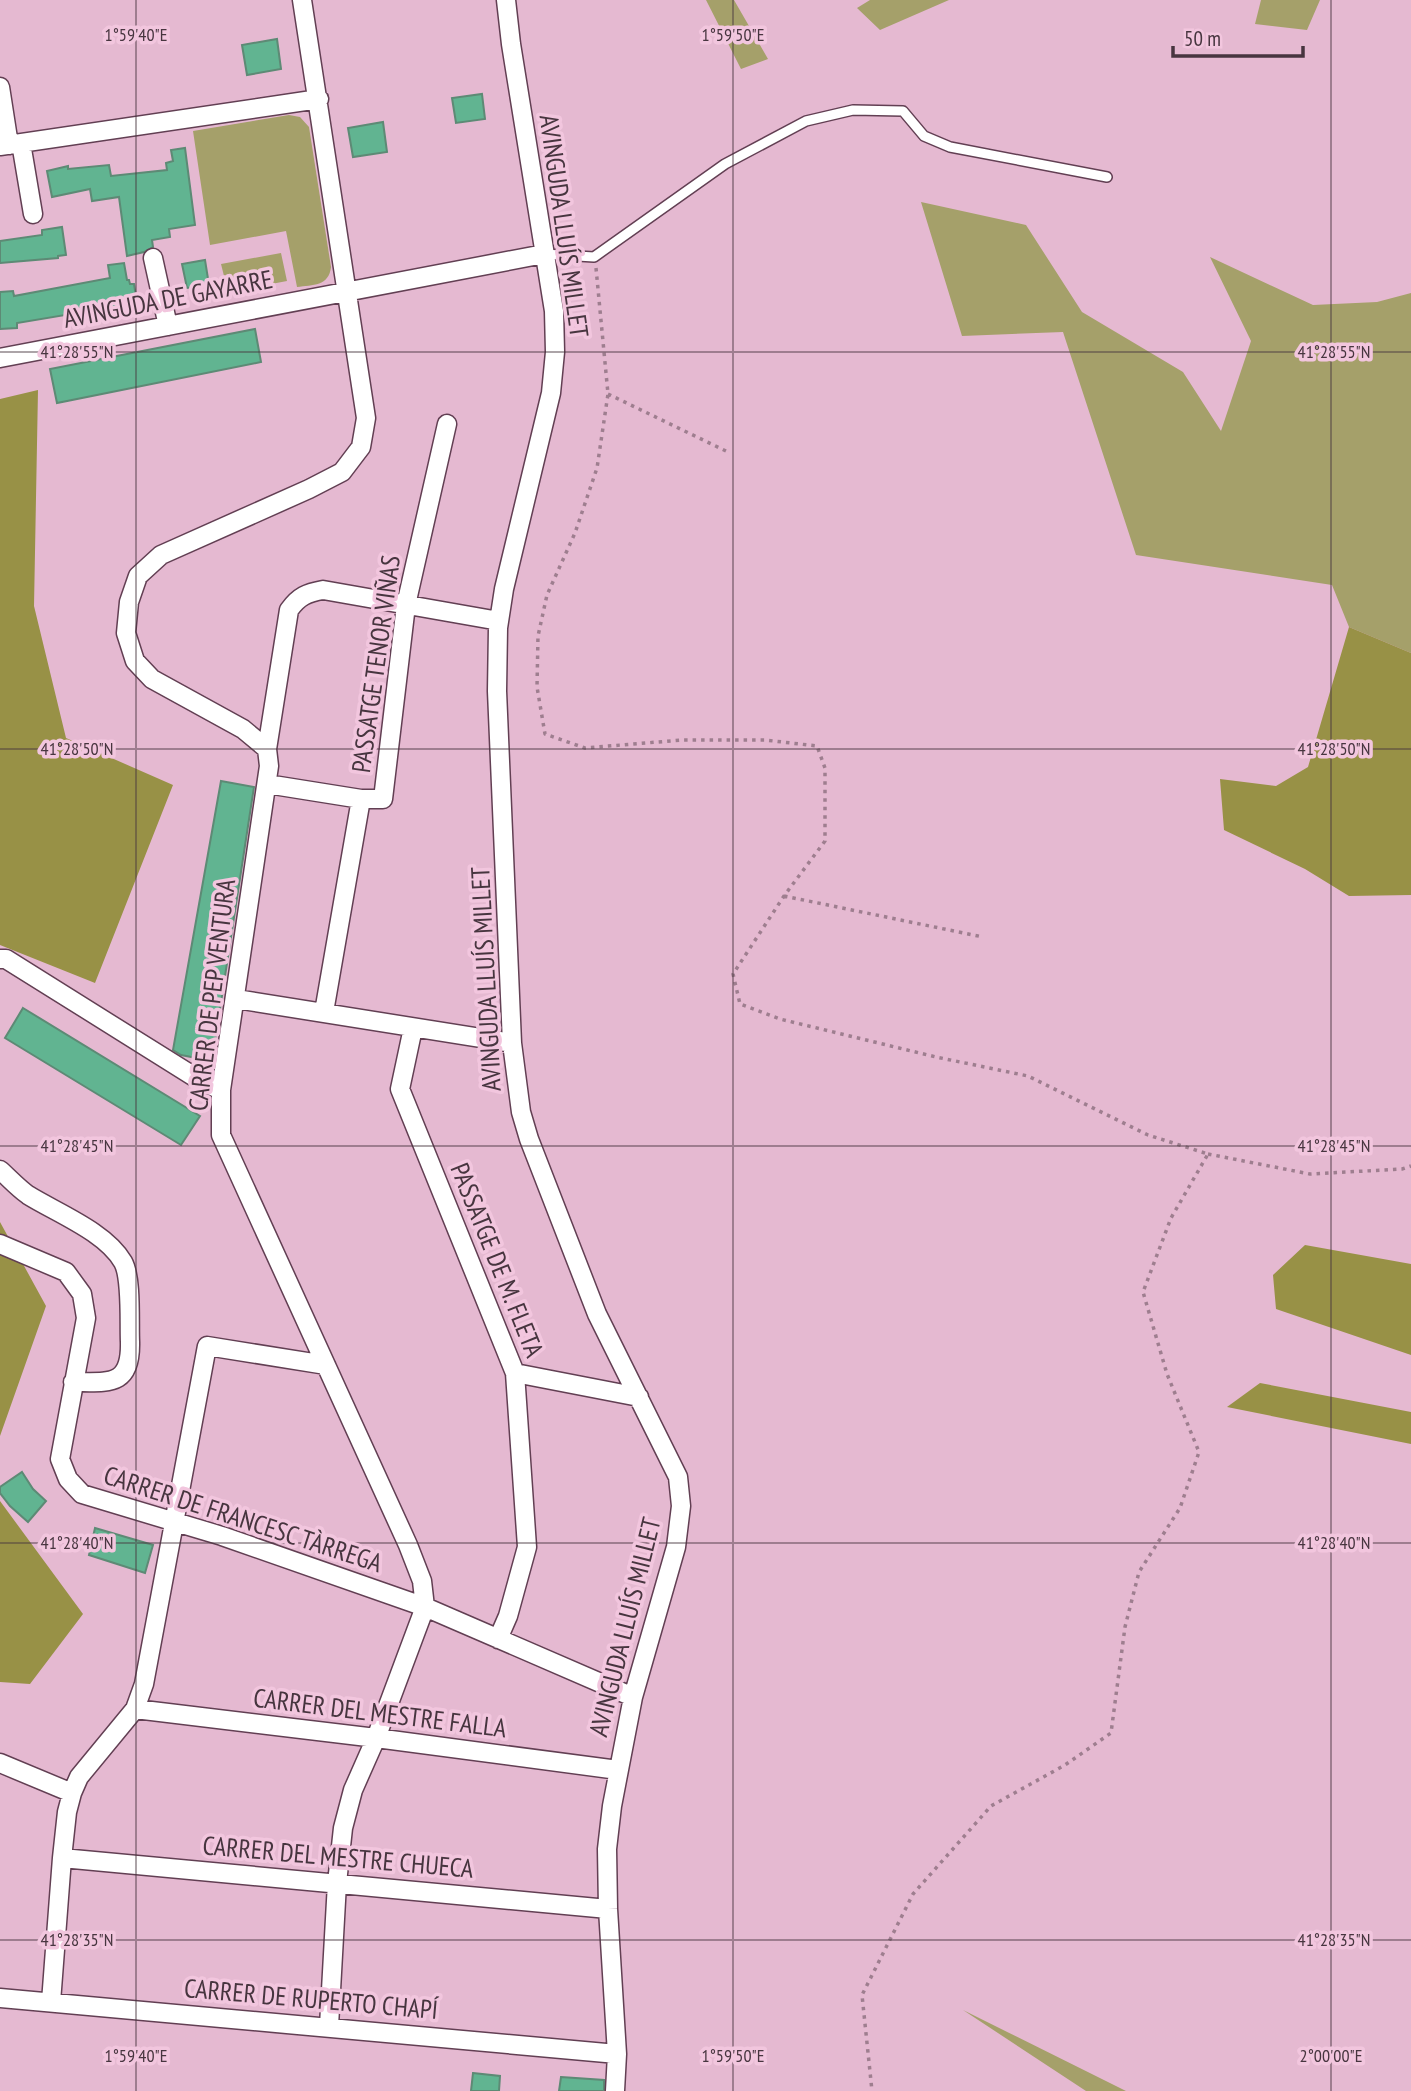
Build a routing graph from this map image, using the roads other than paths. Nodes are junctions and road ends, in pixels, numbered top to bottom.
1 (302, 0) edge
2 (506, 0) edge
3 (0, 87) edge
4 (319, 99) junction
5 (10, 144) edge
6 (1107, 177) dead end
7 (33, 214) dead end
8 (544, 254) junction
9 (153, 258) dead end
10 (347, 291) junction
11 (168, 326) junction
12 (0, 358) edge
13 (447, 424) dead end
14 (406, 605) junction
15 (499, 621) junction
16 (267, 749) junction
17 (267, 784) junction
18 (361, 799) junction
19 (0, 958) edge
20 (236, 999) junction
21 (324, 1012) junction
22 (413, 1028) junction
23 (512, 1043) junction
24 (221, 1090) junction
25 (0, 1170) edge
26 (0, 1244) edge
27 (326, 1365) junction
28 (515, 1373) junction
29 (73, 1382) junction
30 (639, 1397) junction
31 (174, 1521) junction
32 (425, 1607) junction
33 (498, 1639) junction
34 (633, 1697) junction
35 (135, 1709) junction
36 (376, 1738) junction
37 (0, 1763) edge
38 (618, 1770) junction
39 (72, 1793) junction
40 (62, 1858) junction
41 (337, 1883) junction
42 (608, 1909) junction
43 (0, 1998) edge
44 (51, 2002) junction
45 (329, 2026) junction
46 (617, 2054) junction
47 (615, 2091) edge

1 - 4 street
2 - 8 street, AVINGUDA LLUÍS MILLET
3 - 5 street
4 - 5 street
4 - 10 street
5 - 7 street
6 - 8 lane
8 - 10 street
8 - 15 street, AVINGUDA LLUÍS MILLET
9 - 11 street
10 - 11 street, AVINGUDA DE GAYARRE
10 - 16 street
11 - 12 street, AVINGUDA DE GAYARRE
13 - 14 street, PASSATGE TENOR VIÑAS
14 - 15 street, CARRER DE PEP VENTURA
14 - 16 street, CARRER DE PEP VENTURA
14 - 18 street, PASSATGE TENOR VIÑAS
15 - 23 street, AVINGUDA LLUÍS MILLET
16 - 17 street, CARRER DE PEP VENTURA
17 - 18 street, PASSATGE TENOR VIÑAS
17 - 20 street, CARRER DE PEP VENTURA
18 - 21 street
19 - 24 street
20 - 21 street
20 - 24 street, CARRER DE PEP VENTURA
21 - 22 street
22 - 23 street
22 - 28 street, PASSATGE DE M. FLETA
23 - 30 street, AVINGUDA LLUÍS MILLET
24 - 27 street, CARRER DE PEP VENTURA
25 - 29 street
26 - 29 street, CARRER DE FRANCESC TÀRREGA
27 - 31 street
27 - 32 street, CARRER DE PEP VENTURA
28 - 30 street
28 - 33 street, PASSATGE DE M. FLETA
29 - 31 street, CARRER DE FRANCESC TÀRREGA
30 - 34 street, AVINGUDA LLUÍS MILLET
31 - 32 street, CARRER DE FRANCESC TÀRREGA
31 - 35 street
32 - 33 street, CARRER DE FRANCESC TÀRREGA
32 - 36 street
33 - 34 street, CARRER DE FRANCESC TÀRREGA
34 - 38 street, AVINGUDA LLUÍS MILLET
35 - 36 street, CARRER DEL MESTRE FALLA
35 - 39 street
36 - 38 street, CARRER DEL MESTRE FALLA
36 - 41 street
37 - 39 street
38 - 42 street, AVINGUDA LLUÍS MILLET
39 - 40 street
40 - 41 street, CARRER DEL MESTRE CHUECA
40 - 44 street
41 - 42 street, CARRER DEL MESTRE CHUECA
41 - 45 street
42 - 46 street, AVINGUDA LLUÍS MILLET
43 - 44 street, CARRER DE RUPERTO CHAPÍ
44 - 45 street, CARRER DE RUPERTO CHAPÍ
45 - 46 street, CARRER DE RUPERTO CHAPÍ
46 - 47 street, AVINGUDA LLUÍS MILLET

